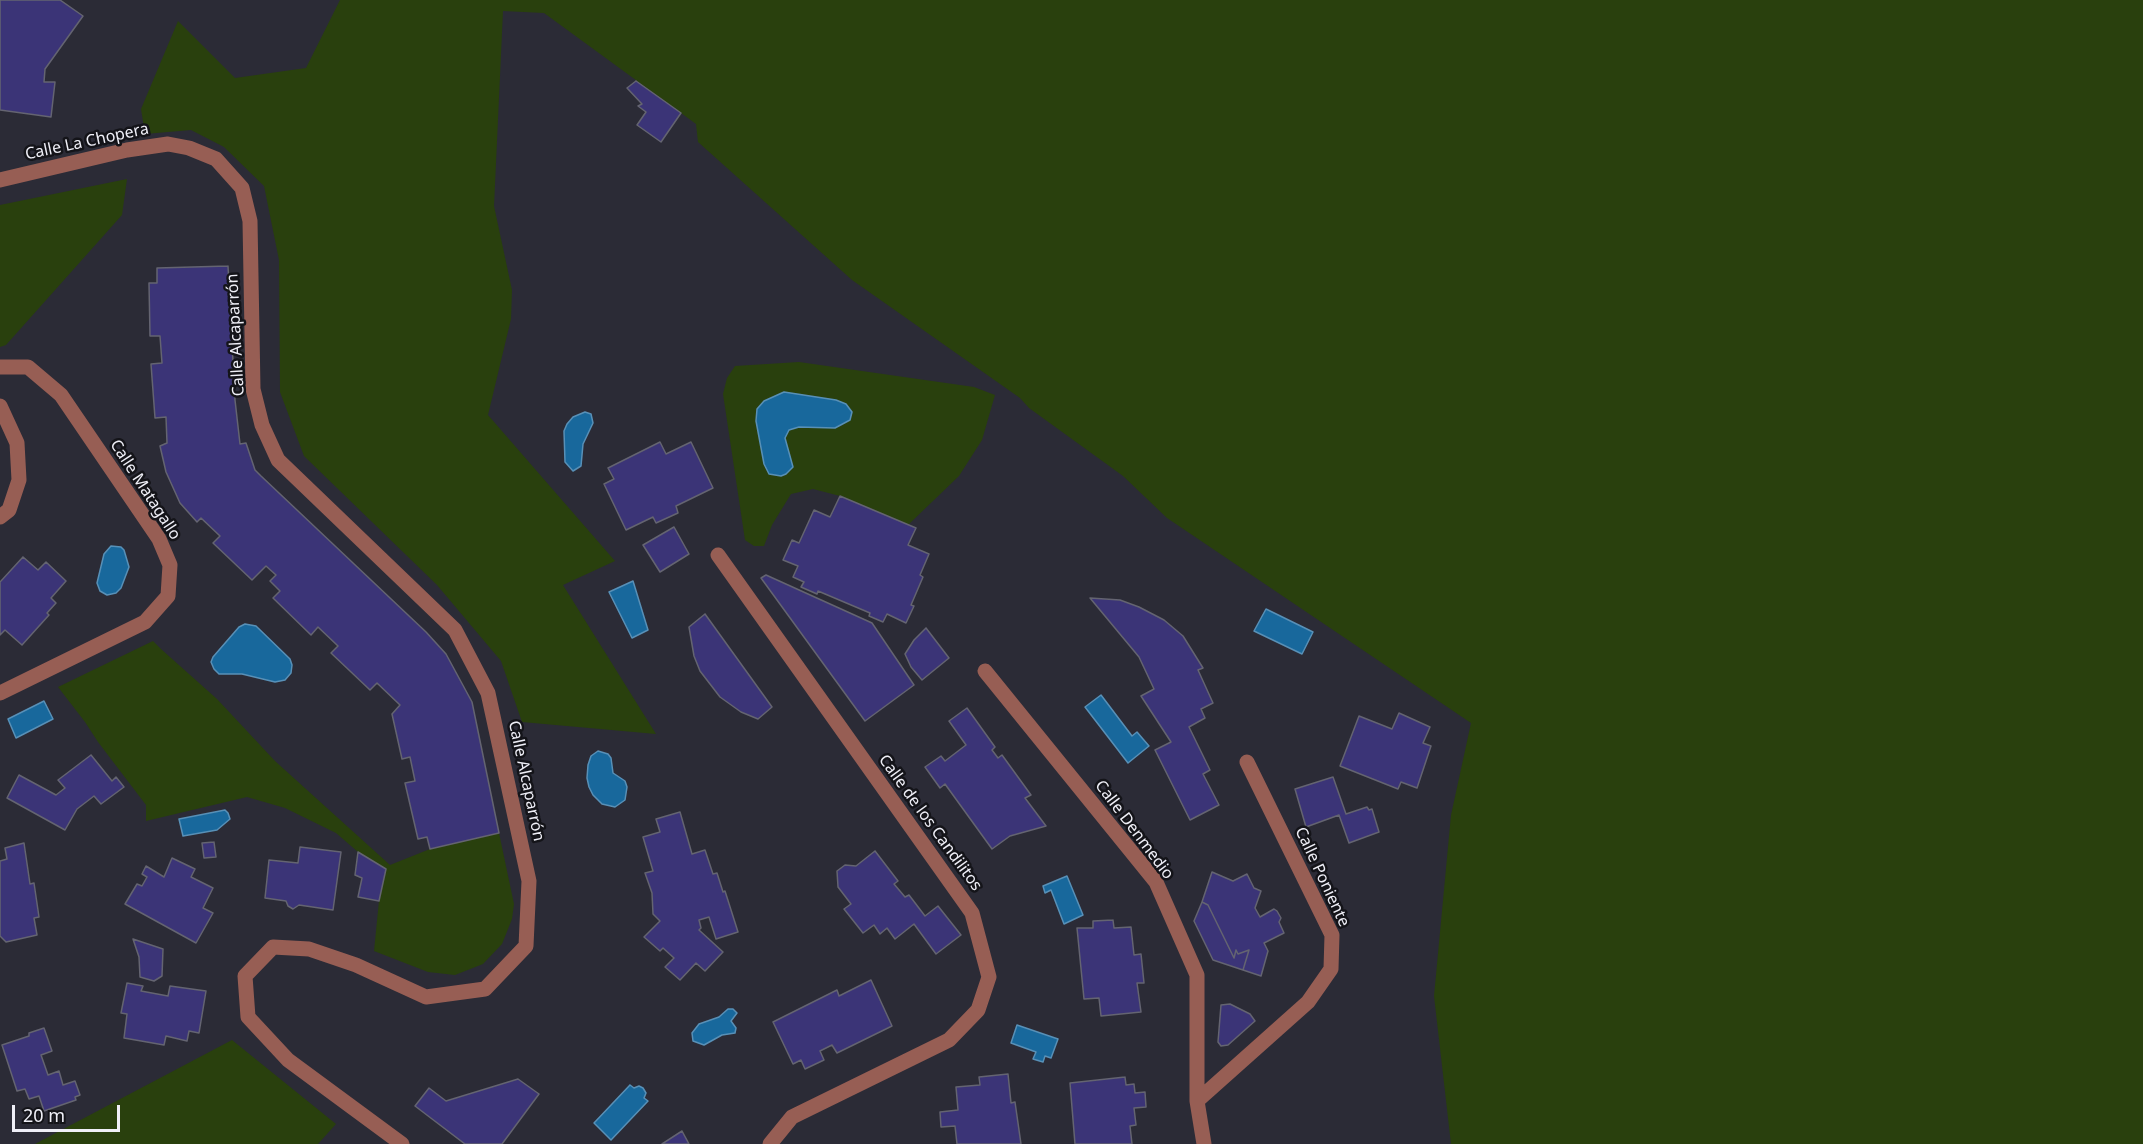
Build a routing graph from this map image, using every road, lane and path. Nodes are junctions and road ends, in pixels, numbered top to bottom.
1 (216, 159) joint
2 (0, 180) edge
3 (0, 367) edge
4 (0, 406) edge
5 (0, 517) edge
6 (718, 555) dead end
7 (985, 671) dead end
8 (0, 693) edge
9 (1247, 762) dead end
10 (1197, 1101) junction
11 (402, 1144) edge
12 (770, 1144) edge
13 (1203, 1144) edge

1 - 2 street, Calle La Chopera
1 - 11 street, Calle Alcaparrón
3 - 8 street, Calle Matagallo
4 - 5 street
6 - 12 street, Calle de los Candilitos
7 - 10 street, Calle Denmedio
9 - 10 street, Calle Poniente
10 - 13 street, Calle Denmedio

